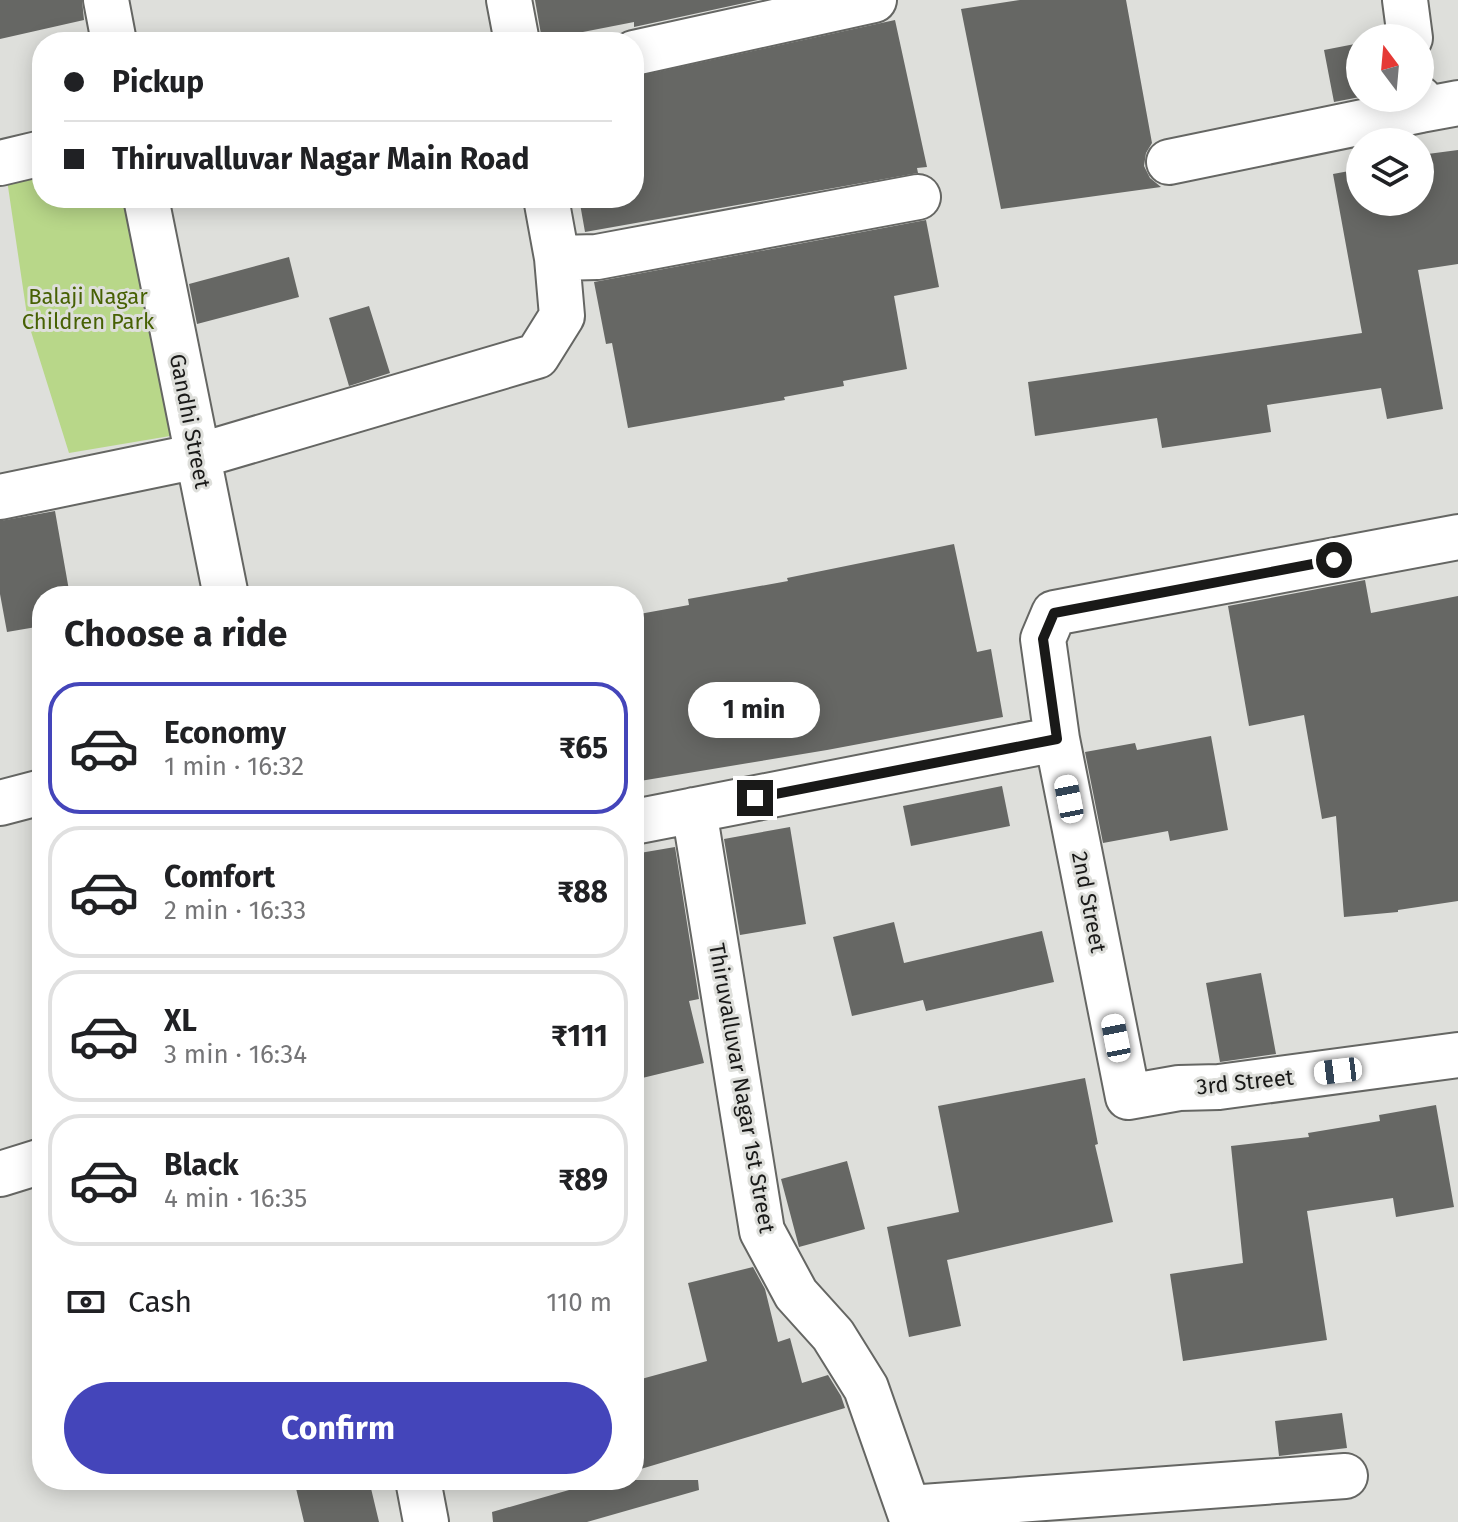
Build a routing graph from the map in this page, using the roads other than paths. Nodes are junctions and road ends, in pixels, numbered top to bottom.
1 (106, 0) edge
2 (509, 0) edge
3 (874, 0) edge
4 (1405, 0) edge
5 (1408, 24) edge
6 (112, 32) edge
7 (515, 32) edge
8 (644, 51) edge
9 (1397, 112) edge
10 (32, 155) edge
11 (1169, 162) dead end
12 (0, 163) edge
13 (918, 197) dead end
14 (148, 208) edge
15 (548, 208) edge
16 (557, 258) junction
17 (198, 456) junction
18 (0, 497) edge
19 (1458, 537) edge
20 (224, 586) edge
21 (1057, 739) junction
22 (32, 795) edge
23 (0, 803) edge
24 (694, 810) junction
25 (644, 820) edge
26 (1458, 1055) edge
27 (1128, 1097) joint
28 (32, 1164) edge
29 (0, 1174) edge
30 (1345, 1476) dead end
31 (420, 1490) edge
32 (911, 1515) edge
33 (426, 1522) edge

1 - 6 street
2 - 7 street
3 - 8 street
4 - 5 street
9 - 11 street
10 - 12 street
13 - 16 street
14 - 17 street, Gandhi Street
15 - 16 street
16 - 17 street
17 - 18 street
17 - 20 street, Gandhi Street
19 - 21 street, 2nd Street
21 - 24 street
21 - 27 street, 2nd Street
22 - 23 street
24 - 25 street
24 - 32 street, Thiruvalluvar Nagar 1st Street
26 - 27 street, 3rd Street
28 - 29 street
30 - 32 street
31 - 33 street

